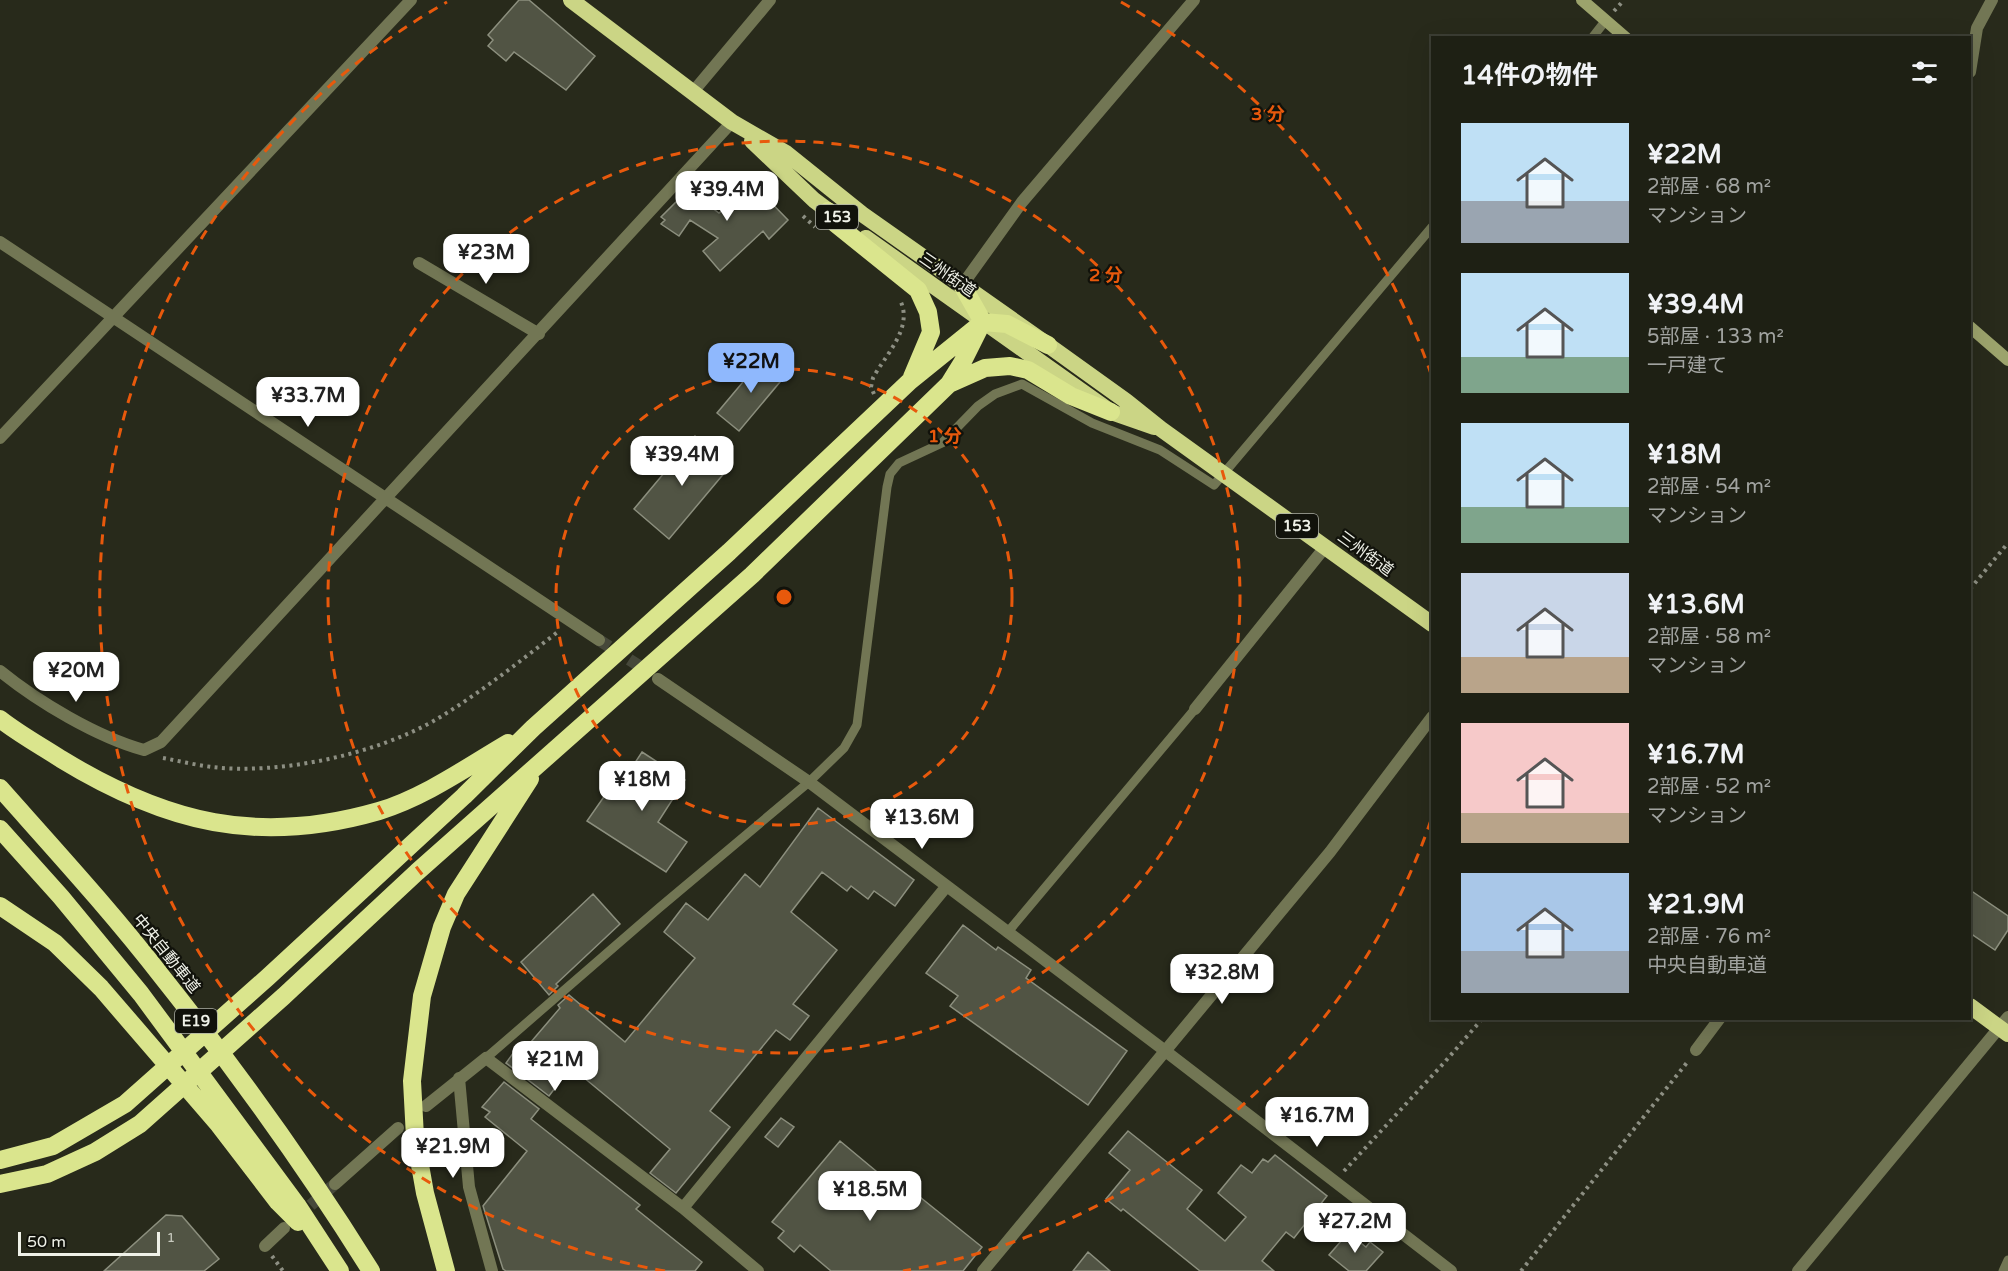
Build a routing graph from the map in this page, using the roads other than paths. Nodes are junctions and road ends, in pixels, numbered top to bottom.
1 (411, 0) edge
2 (571, 0) edge
3 (770, 0) edge
4 (1194, 0) edge
5 (1582, 0) edge
6 (1992, 0) edge
7 (1606, 21) junction
8 (1594, 36) edge
9 (1624, 36) edge
10 (1971, 66) edge
11 (693, 93) junction
12 (732, 122) junction
13 (828, 211) junction
14 (1431, 228) edge
15 (0, 242) edge
16 (419, 262) dead end
17 (957, 292) junction
18 (112, 317) junction
19 (983, 322) junction
20 (1971, 328) edge
21 (538, 334) junction
22 (1048, 345) junction
23 (2008, 360) edge
24 (910, 381) junction
25 (949, 384) junction
26 (1111, 412) junction
27 (1161, 429) junction
28 (0, 438) edge
29 (1224, 474) junction
30 (387, 499) junction
31 (1326, 546) junction
32 (1431, 623) edge
33 (599, 640) tunnel mouth
34 (0, 671) edge
35 (658, 679) tunnel mouth
36 (1195, 709) joint
37 (1431, 718) edge
38 (0, 719) edge
39 (533, 728) junction
40 (543, 760) junction
41 (809, 782) junction
42 (0, 788) edge
43 (0, 829) edge
44 (946, 887) junction
45 (0, 906) edge
46 (1007, 933) junction
47 (1971, 1007) edge
48 (1718, 1020) edge
49 (2005, 1026) edge
50 (1164, 1050) junction
51 (1696, 1050) road end
52 (486, 1058) junction
53 (459, 1078) junction
54 (426, 1106) dead end
55 (398, 1128) dead end
56 (0, 1160) edge
57 (0, 1184) edge
58 (335, 1184) tunnel mouth
59 (683, 1208) junction
60 (284, 1228) dead end
61 (265, 1246) dead end
62 (328, 1253) junction
63 (2008, 1260) edge
64 (339, 1271) edge
65 (371, 1271) edge
66 (446, 1271) edge
67 (492, 1271) edge
68 (758, 1271) edge
69 (983, 1271) edge
70 (1451, 1271) edge
71 (1798, 1271) edge
72 (2003, 1271) edge

1 - 18 street
2 - 11 highway, 三州街道 / 153
3 - 11 street
4 - 17 street
5 - 7 main road
6 - 10 street
7 - 8 lane
7 - 9 main road
11 - 12 highway, 三州街道 / 153
12 - 13 highway, 三州街道 / 153
12 - 17 highway, 三州街道 / 153
12 - 21 street
13 - 17 highway, 三州街道 / 153
13 - 24 highway
14 - 29 lane
15 - 18 street
16 - 21 street
17 - 19 highway
17 - 22 highway, 三州街道 / 153
18 - 28 street
18 - 30 street
19 - 22 highway
19 - 24 highway
19 - 25 highway
19 - 26 highway, 三州街道 / 153
20 - 23 main road
21 - 30 street
22 - 27 highway, 三州街道 / 153
24 - 39 highway
25 - 26 highway
25 - 40 highway
26 - 27 highway, 三州街道 / 153
27 - 29 highway, 三州街道 / 153
29 - 31 highway, 三州街道 / 153
29 - 41 lane
30 - 33 street
30 - 34 street
31 - 32 highway, 三州街道 / 153
31 - 36 street
35 - 41 street
36 - 46 lane
37 - 50 street
38 - 39 highway
39 - 56 highway
40 - 57 highway
40 - 66 highway
41 - 44 street
41 - 52 lane
42 - 65 highway, 中央自動車道 / E19
43 - 62 highway, E19
44 - 46 street
44 - 59 street
45 - 62 highway
46 - 50 street
47 - 49 highway
48 - 51 street
49 - 71 street
50 - 69 street
50 - 70 street
52 - 53 street
52 - 59 street
53 - 54 street
53 - 67 street
55 - 58 street
59 - 68 street
60 - 61 street
62 - 64 highway, E19
63 - 72 lane

